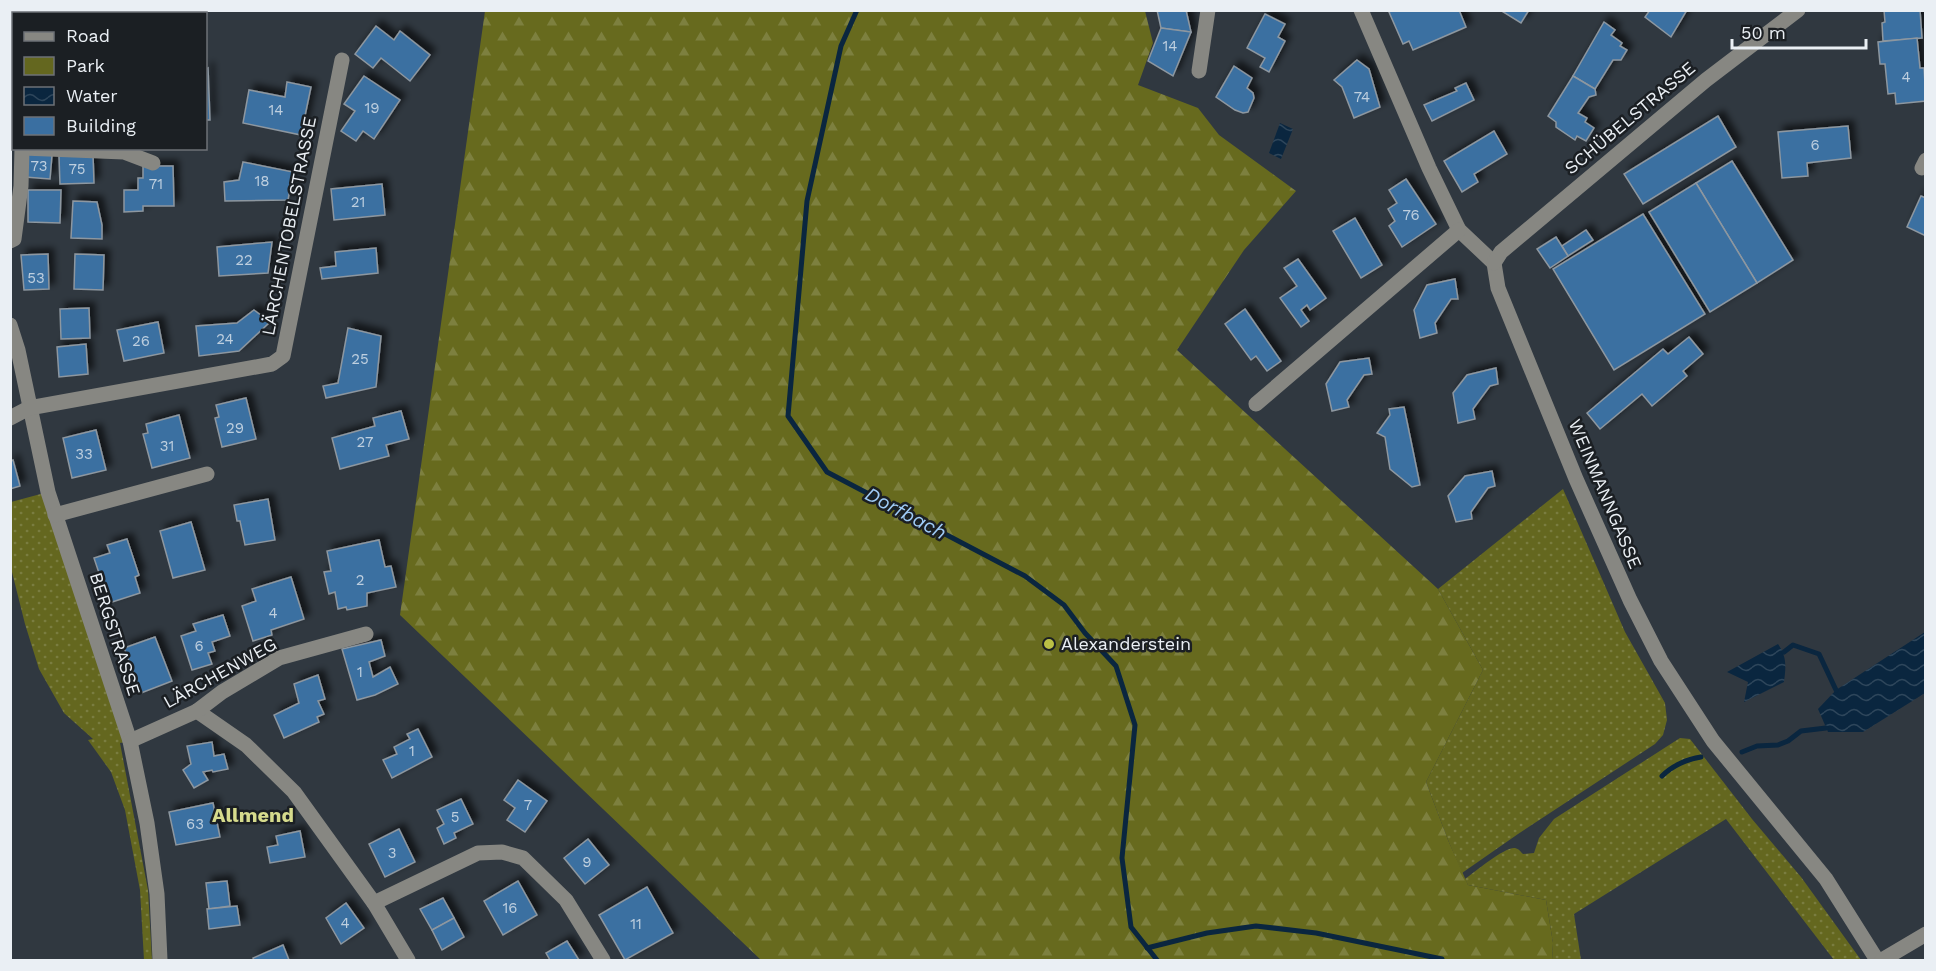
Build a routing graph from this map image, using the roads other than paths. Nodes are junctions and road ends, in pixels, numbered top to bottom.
1 (1208, 10) edge
2 (1361, 10) edge
3 (1798, 10) edge
4 (342, 60) dead end
5 (1199, 71) dead end
6 (22, 150) edge
7 (73, 150) edge
8 (153, 163) dead end
9 (16, 187) edge
10 (1459, 230) junction
11 (10, 241) edge
12 (1494, 263) junction
13 (11, 326) edge
14 (1256, 404) dead end
15 (29, 408) junction
16 (10, 418) edge
17 (207, 474) dead end
18 (55, 515) junction
19 (366, 633) dead end
20 (197, 711) junction
21 (130, 741) junction
22 (374, 903) junction
23 (1926, 934) edge
24 (160, 960) edge
25 (408, 960) edge
26 (603, 960) edge
27 (1877, 960) edge
28 (1882, 960) edge

1 - 5 street
2 - 10 street
3 - 12 street, SCHÜBELSTRASSE
4 - 15 street, LÄRCHENTOBELSTRASSE
6 - 9 street
7 - 8 street
9 - 11 street
10 - 12 street
10 - 14 street
12 - 27 street, WEINMANNGASSE
13 - 15 street, BERGSTRASSE
15 - 16 street, LÄRCHENTOBELSTRASSE
15 - 18 street, BERGSTRASSE
17 - 18 street
18 - 21 street, BERGSTRASSE
19 - 20 street, LÄRCHENWEG
20 - 21 street, LÄRCHENWEG
20 - 22 street
21 - 24 street, BERGSTRASSE
22 - 25 street
22 - 26 street
23 - 28 street

